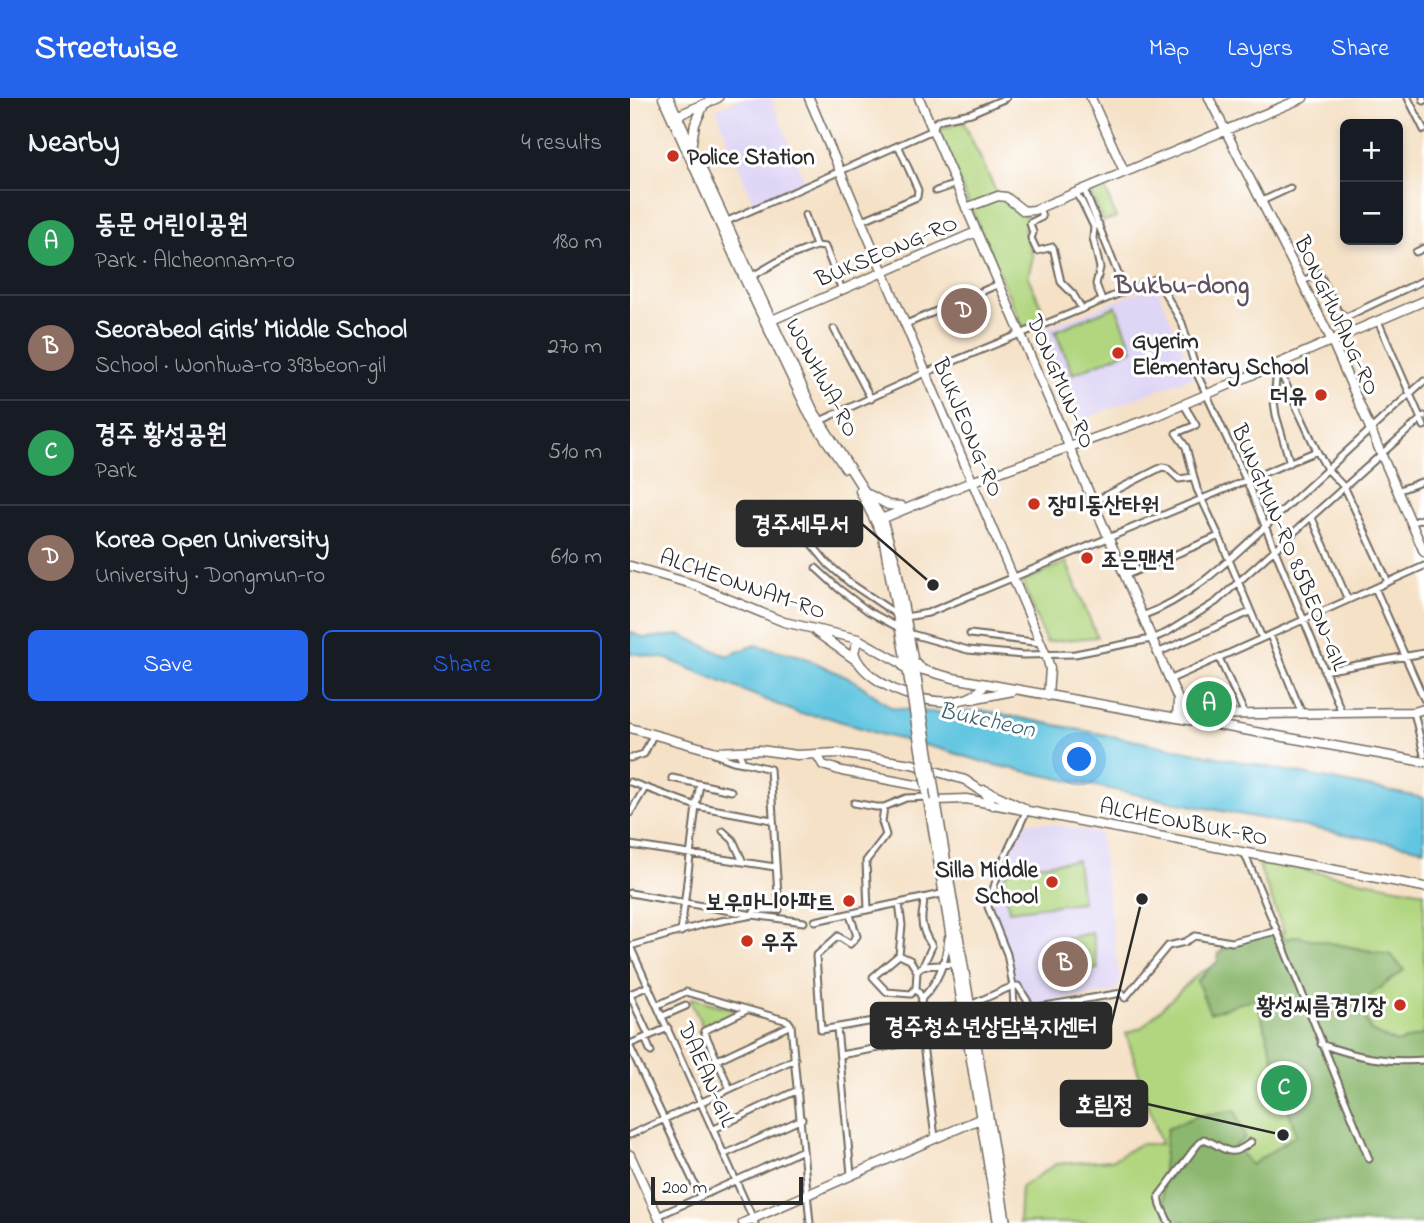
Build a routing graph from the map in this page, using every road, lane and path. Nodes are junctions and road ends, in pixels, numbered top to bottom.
1 (663, 98) edge
2 (669, 98) edge
3 (718, 98) edge
4 (809, 98) edge
5 (919, 98) edge
6 (1006, 98) edge
7 (1091, 98) edge
8 (1209, 98) edge
9 (1302, 98) edge
10 (1408, 98) edge
11 (704, 100) edge
12 (673, 115) junction
13 (933, 130) junction
14 (1226, 130) junction
15 (1424, 130) edge
16 (899, 147) junction
17 (691, 148) junction
18 (1124, 171) junction
19 (842, 172) junction
20 (956, 184) junction
21 (1290, 188) dead end
22 (1084, 189) junction
23 (936, 191) dead end
24 (1073, 193) junction
25 (1262, 201) junction
26 (1045, 205) junction
27 (966, 208) junction
28 (805, 215) dead end
29 (861, 221) junction
30 (725, 222) junction
31 (1097, 226) junction
32 (976, 232) junction
33 (816, 246) junction
34 (1424, 248) edge
35 (1416, 252) dead end
36 (882, 272) junction
37 (751, 277) junction
38 (1424, 280) edge
39 (1303, 281) junction
40 (999, 284) junction
41 (842, 290) junction
42 (1125, 290) junction
43 (1102, 300) junction
44 (1424, 301) edge
45 (1082, 309) junction
46 (772, 320) junction
47 (1378, 321) junction
48 (904, 325) junction
49 (835, 328) dead end
50 (1020, 334) junction
51 (1332, 341) junction
52 (1277, 365) junction
53 (925, 373) junction
54 (1424, 381) edge
55 (1410, 394) junction
56 (1206, 395) junction
57 (871, 398) junction
58 (1184, 405) junction
59 (1422, 417) edge
60 (820, 421) junction
61 (1424, 426) edge
62 (1371, 431) junction
63 (1069, 446) junction
64 (1317, 451) junction
65 (1381, 455) junction
66 (1290, 463) junction
67 (1327, 470) junction
68 (1193, 477) junction
69 (971, 482) junction
70 (1247, 482) junction
71 (1423, 483) edge
72 (1345, 488) junction
73 (1397, 491) junction
74 (868, 494) junction
75 (1202, 499) junction
76 (1093, 502) junction
77 (901, 508) junction
78 (878, 518) junction
79 (1312, 518) junction
80 (1424, 518) edge
81 (1411, 523) junction
82 (1265, 526) junction
83 (799, 529) dead end
84 (1219, 536) junction
85 (1108, 538) junction
86 (892, 548) junction
87 (1275, 551) junction
88 (1424, 552) edge
89 (1229, 559) junction
90 (630, 566) edge
91 (1424, 566) edge
92 (816, 568) dead end
93 (1124, 576) junction
94 (1013, 578) junction
95 (1388, 582) junction
96 (1238, 583) junction
97 (1375, 588) junction
98 (1348, 600) junction
99 (1250, 612) junction
100 (902, 616) junction
101 (1142, 617) junction
102 (1303, 620) junction
103 (810, 629) junction
104 (904, 631) junction
105 (970, 634) dead end
106 (1270, 635) junction
107 (1262, 638) junction
108 (858, 639) junction
109 (1151, 639) junction
110 (1041, 643) junction
111 (1157, 653) junction
112 (1424, 653) edge
113 (1046, 655) junction
114 (1406, 657) junction
115 (1219, 658) junction
116 (906, 659) junction
117 (858, 662) junction
118 (1324, 671) junction
119 (915, 675) junction
120 (1169, 680) junction
121 (985, 684) junction
122 (1017, 690) junction
123 (1048, 696) junction
124 (965, 699) junction
125 (1178, 699) junction
126 (1424, 699) edge
127 (1424, 709) edge
128 (1244, 712) junction
129 (1415, 712) junction
130 (1273, 713) junction
131 (1342, 713) junction
132 (1302, 714) junction
133 (1177, 718) junction
134 (1216, 725) junction
135 (630, 728) edge
136 (1261, 733) junction
137 (653, 735) junction
138 (708, 750) junction
139 (753, 750) junction
140 (738, 751) junction
141 (785, 753) junction
142 (833, 754) junction
143 (1424, 754) edge
144 (817, 755) junction
145 (630, 758) edge
146 (1424, 762) edge
147 (747, 763) junction
148 (758, 766) junction
149 (827, 766) junction
150 (672, 778) dead end
151 (630, 782) edge
152 (701, 784) junction
153 (926, 787) junction
154 (645, 788) junction
155 (978, 788) junction
156 (731, 791) dead end
157 (932, 799) junction
158 (969, 800) junction
159 (854, 803) dead end
160 (993, 805) junction
161 (696, 806) junction
162 (884, 807) junction
163 (1026, 812) junction
164 (630, 813) edge
165 (1041, 814) junction
166 (772, 820) junction
167 (723, 831) dead end
168 (630, 845) edge
169 (1244, 852) junction
170 (690, 855) junction
171 (743, 862) junction
172 (775, 867) junction
173 (1424, 887) edge
174 (630, 893) edge
175 (948, 893) junction
176 (923, 898) junction
177 (685, 901) junction
178 (898, 903) junction
179 (868, 911) junction
180 (752, 915) junction
181 (850, 915) junction
182 (816, 921) dead end
183 (804, 922) dead end
184 (949, 927) junction
185 (1277, 931) junction
186 (681, 932) junction
187 (630, 946) edge
188 (900, 955) junction
189 (943, 964) junction
190 (955, 964) junction
191 (923, 966) junction
192 (917, 971) junction
193 (649, 986) junction
194 (1013, 986) junction
195 (916, 988) junction
196 (630, 995) edge
197 (922, 998) junction
198 (658, 1005) junction
199 (966, 1005) junction
200 (686, 1006) dead end
201 (1032, 1008) junction
202 (748, 1009) junction
203 (1014, 1012) junction
204 (919, 1014) junction
205 (663, 1016) junction
206 (972, 1018) junction
207 (791, 1025) junction
208 (668, 1028) junction
209 (838, 1028) junction
210 (647, 1037) junction
211 (923, 1040) junction
212 (1321, 1044) junction
213 (630, 1046) edge
214 (652, 1052) dead end
215 (840, 1055) junction
216 (717, 1059) junction
217 (795, 1059) junction
218 (1424, 1060) edge
219 (730, 1089) junction
220 (798, 1090) junction
221 (701, 1102) junction
222 (985, 1117) junction
223 (664, 1119) junction
224 (802, 1119) junction
225 (714, 1129) junction
226 (630, 1135) edge
227 (935, 1137) junction
228 (1251, 1142) dead end
229 (803, 1150) junction
230 (725, 1154) junction
231 (630, 1155) edge
232 (1369, 1159) dead end
233 (633, 1168) edge
234 (851, 1174) junction
235 (736, 1180) junction
236 (807, 1194) junction
237 (700, 1196) junction
238 (659, 1219) edge
239 (754, 1221) edge
240 (743, 1223) edge
241 (810, 1223) edge
242 (998, 1223) edge
243 (1006, 1223) edge
244 (1169, 1223) edge

1 - 12 street, WONHWA-RO
2 - 12 street, WONHWA-RO
3 - 11 street
4 - 19 street, BUKJEONG-RO
5 - 13 street, DONGMUN-RO
6 - 13 street
7 - 18 street
8 - 14 street, BONGHWANG-RO
9 - 14 street, BUKSEONG-RO
10 - 15 street
11 - 12 street
11 - 17 street
12 - 17 street, WONHWA-RO
12 - 78 street, WONHWA-RO
13 - 16 street
13 - 20 street, DONGMUN-RO
14 - 18 street, BUKSEONG-RO
14 - 25 street, BONGHWANG-RO
16 - 19 street
16 - 29 street
17 - 30 street, WONHWA-RO
18 - 22 street, BUKSEONG-RO
19 - 29 street, BUKJEONG-RO
19 - 30 street
20 - 23 street
20 - 27 street, DONGMUN-RO
21 - 25 street
22 - 24 street, BUKSEONG-RO
22 - 31 street
24 - 26 street, BUKSEONG-RO
24 - 31 street
25 - 39 street, BONGHWANG-RO
26 - 27 street, BUKSEONG-RO
26 - 45 street
27 - 32 street, DONGMUN-RO
28 - 33 street
29 - 36 street, BUKJEONG-RO
30 - 37 street, WONHWA-RO
31 - 42 street
31 - 43 street
32 - 36 street, BUKSEONG-RO
32 - 40 street, DONGMUN-RO
33 - 37 street
33 - 41 street
34 - 35 street
36 - 41 street, BUKSEONG-RO
36 - 48 street, BUKJEONG-RO
37 - 46 street, WONHWA-RO
38 - 39 street
39 - 51 street, BONGHWANG-RO
40 - 48 street
40 - 50 street, DONGMUN-RO
41 - 46 street, BUKSEONG-RO
42 - 43 street
42 - 56 street, BUNGMUN-RO 85BEON-GIL
43 - 45 street
44 - 47 street
45 - 50 street
46 - 60 street, WONHWA-RO
47 - 51 street
47 - 55 street
48 - 53 street, BUKJEONG-RO
49 - 57 street
50 - 53 street
50 - 63 street, DONGMUN-RO
51 - 52 street
51 - 62 street, BONGHWANG-RO
52 - 56 street
52 - 64 street
52 - 66 street
53 - 57 street
53 - 69 street, BUKJEONG-RO
54 - 55 street
55 - 59 street
55 - 62 street
56 - 58 street
56 - 70 street, BUNGMUN-RO 85BEON-GIL
57 - 60 street
58 - 63 street
58 - 68 street
59 - 61 street
59 - 65 street
60 - 74 street, WONHWA-RO
62 - 65 street, BONGHWANG-RO
62 - 67 street
63 - 69 street
63 - 76 street, DONGMUN-RO
64 - 66 street
64 - 67 street
65 - 72 street
65 - 73 street, BONGHWANG-RO
66 - 70 street
67 - 72 street
67 - 82 street
68 - 75 street
68 - 76 street
69 - 77 street
69 - 94 street, BUKJEONG-RO
70 - 75 street
70 - 82 street, BUNGMUN-RO 85BEON-GIL
71 - 73 street
72 - 79 street
72 - 95 street
73 - 81 street, BONGHWANG-RO
74 - 77 street
74 - 78 street, WONHWA-RO
75 - 84 street
75 - 85 street
76 - 85 street, DONGMUN-RO
77 - 78 street
77 - 86 street
78 - 86 street, WONHWA-RO
78 - 100 street, WONHWA-RO
79 - 87 street
79 - 98 street
80 - 81 street
81 - 88 street, BONGHWANG-RO
82 - 87 street, BUNGMUN-RO 85BEON-GIL
82 - 89 street
83 - 100 street
84 - 89 street
84 - 93 street
85 - 93 street, DONGMUN-RO
85 - 94 street
86 - 100 street, WONHWA-RO
87 - 96 street
87 - 102 street, BUNGMUN-RO 85BEON-GIL
89 - 96 street
89 - 101 street
90 - 103 street, ALCHEONNAM-RO
91 - 95 street
92 - 104 street
93 - 101 street, DONGMUN-RO
94 - 100 street
94 - 110 street, BUKJEONG-RO
95 - 97 street
96 - 99 street
96 - 109 street
97 - 98 street
97 - 114 street
98 - 102 street
99 - 107 street
99 - 111 street
100 - 104 street, WONHWA-RO
101 - 109 street, DONGMUN-RO
102 - 106 street
102 - 118 street, BUNGMUN-RO 85BEON-GIL
103 - 108 street, ALCHEONNAM-RO
103 - 117 street
104 - 113 street
104 - 116 street, WONHWA-RO
105 - 110 street
106 - 107 street
106 - 132 street
107 - 115 street
108 - 116 street, ALCHEONNAM-RO
108 - 117 street
109 - 111 street, DONGMUN-RO
109 - 113 street
110 - 113 street, BUKJEONG-RO
111 - 120 street, DONGMUN-RO
112 - 114 street
113 - 123 street, BUKJEONG-RO
114 - 118 street
114 - 126 street
115 - 120 street
115 - 128 street
116 - 119 street
116 - 119 street
117 - 124 street
118 - 131 street, BUNGMUN-RO 85BEON-GIL
119 - 121 street
119 - 153 street, bridge
119 - 157 street, bridge
120 - 125 street, DONGMUN-RO
121 - 122 street
121 - 124 street
122 - 123 street
122 - 124 street
123 - 133 street
125 - 128 street
125 - 133 street
127 - 129 street
128 - 130 street
128 - 134 street
129 - 131 street
129 - 143 street
130 - 132 street
130 - 136 street
131 - 132 street
133 - 134 street
134 - 136 street
135 - 137 street
136 - 146 street
137 - 138 street
137 - 145 street
138 - 140 street
138 - 147 street
139 - 140 street
139 - 141 street
139 - 148 street
140 - 147 street
141 - 144 street
141 - 149 street
142 - 144 street
142 - 149 street
142 - 155 street
144 - 149 street
147 - 148 street
148 - 166 street
149 - 153 street
150 - 152 street
151 - 154 street
152 - 156 street
152 - 161 street
153 - 157 street, bridge
154 - 161 street
154 - 164 street
155 - 158 street
155 - 160 street
155 - 165 street
157 - 158 street, ALCHEONBUK-RO
157 - 162 street
157 - 175 street
158 - 160 street, ALCHEONBUK-RO
159 - 162 street
160 - 163 street, ALCHEONBUK-RO
161 - 166 street
161 - 170 street
162 - 179 street
163 - 165 street, ALCHEONBUK-RO
163 - 194 street
165 - 169 street, ALCHEONBUK-RO
166 - 172 street
167 - 171 street
168 - 170 street
169 - 173 street, ALCHEONBUK-RO
169 - 185 street
170 - 171 street
170 - 177 street
171 - 172 street
172 - 180 street
174 - 177 street
175 - 176 street
175 - 184 street
175 - 199 street
176 - 178 street
176 - 191 street
177 - 180 street
177 - 186 street
178 - 179 street
178 - 188 street
179 - 181 street
180 - 183 street
180 - 186 street
181 - 182 street
181 - 209 street
184 - 189 street
184 - 190 street
185 - 201 street
185 - 212 street
186 - 187 street
187 - 193 street, DAEAN-GIL
188 - 192 street
188 - 195 street
189 - 190 street
189 - 191 street
189 - 197 street
190 - 199 street
191 - 192 street
192 - 195 street
193 - 196 street
193 - 198 street, DAEAN-GIL
194 - 199 street
194 - 201 street
194 - 203 street
195 - 197 street
196 - 210 street
197 - 204 street
198 - 202 street
198 - 205 street, DAEAN-GIL
199 - 204 street
199 - 206 street
199 - 222 street
200 - 205 street
201 - 203 street
202 - 207 street
202 - 216 street, DAEAN-GIL
203 - 206 street
204 - 209 street
204 - 211 street
205 - 208 street, DAEAN-GIL
206 - 222 street
207 - 216 street
207 - 217 street
208 - 210 street
208 - 221 street, DAEAN-GIL
209 - 215 street
210 - 213 street
210 - 214 street
211 - 215 street
211 - 227 street
212 - 218 street
212 - 232 street
213 - 223 street
215 - 234 street
216 - 219 street
217 - 219 street
217 - 220 street
219 - 221 street
220 - 224 street
220 - 225 street
221 - 223 street
221 - 225 street, DAEAN-GIL
222 - 227 street
222 - 242 street
222 - 243 street
223 - 226 street
223 - 237 street
224 - 229 street
224 - 230 street
225 - 230 street, DAEAN-GIL
227 - 234 street
228 - 244 street
229 - 235 street
229 - 236 street
230 - 235 street, DAEAN-GIL
231 - 233 street
233 - 238 street
234 - 236 street
235 - 237 street
235 - 239 street, DAEAN-GIL
236 - 239 street
236 - 241 street
237 - 238 street
239 - 240 street

